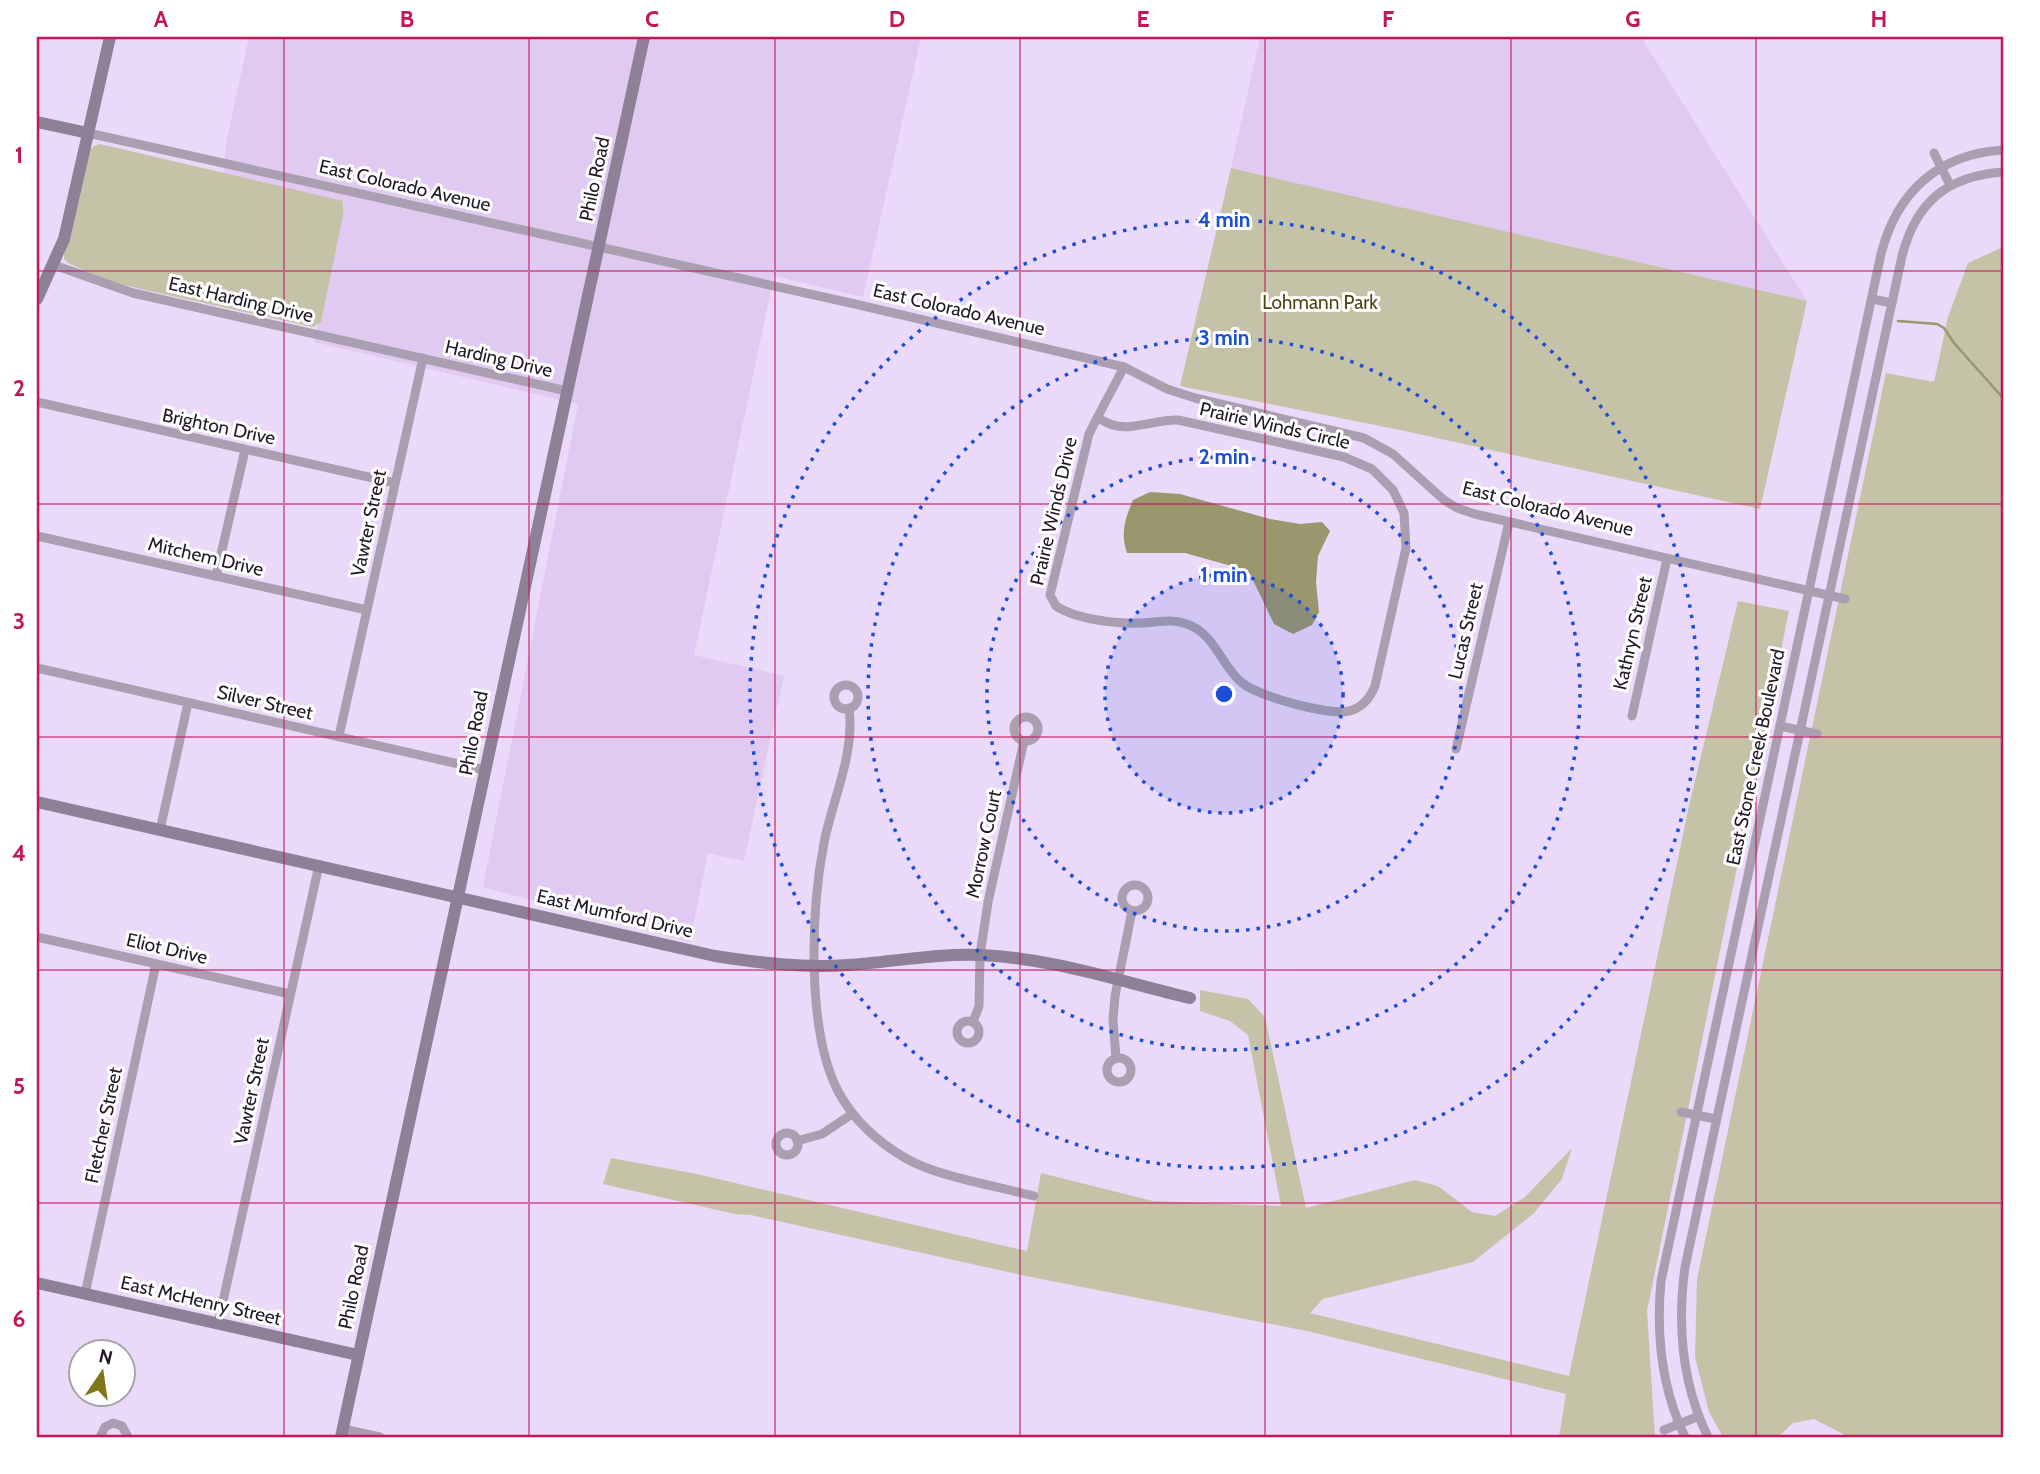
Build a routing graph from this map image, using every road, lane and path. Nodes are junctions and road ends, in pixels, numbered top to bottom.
1 (110, 37) edge
2 (644, 37) edge
3 (37, 121) edge
4 (88, 133) junction
5 (2003, 150) edge
6 (1934, 153) dead end
7 (1941, 167) junction
8 (2003, 172) edge
9 (1950, 185) junction
10 (599, 247) junction
11 (54, 265) junction
12 (37, 299) edge
13 (1872, 299) junction
14 (1892, 303) junction
15 (422, 358) junction
16 (1124, 367) junction
17 (567, 391) junction
18 (37, 402) edge
19 (1097, 418) junction
20 (1124, 427) joint
21 (245, 450) junction
22 (395, 483) junction
23 (1509, 522) junction
24 (37, 536) edge
25 (1668, 559) junction
26 (216, 576) junction
27 (1808, 591) junction
28 (1829, 596) junction
29 (1845, 599) dead end
30 (367, 610) junction
31 (37, 668) edge
32 (188, 703) junction
33 (1362, 705) joint
34 (849, 708) dead end
35 (1632, 716) dead end
36 (1780, 726) junction
37 (1801, 730) junction
38 (1817, 733) dead end
39 (339, 736) junction
40 (1024, 741) dead end
41 (1455, 749) dead end
42 (485, 769) junction
43 (37, 802) edge
44 (160, 830) junction
45 (319, 865) junction
46 (458, 897) junction
47 (1132, 911) dead end
48 (37, 937) edge
49 (980, 955) junction
50 (156, 964) junction
51 (814, 966) junction
52 (1117, 981) junction
53 (290, 994) junction
54 (1191, 998) dead end
55 (973, 1022) dead end
56 (1116, 1058) dead end
57 (1681, 1112) dead end
58 (852, 1114) junction
59 (1697, 1115) junction
60 (1717, 1119) junction
61 (797, 1141) dead end
62 (1034, 1196) dead end
63 (37, 1283) edge
64 (85, 1294) junction
65 (218, 1324) junction
66 (358, 1355) junction
67 (1699, 1416) junction
68 (1678, 1424) junction
69 (1664, 1430) dead end
70 (342, 1433) edge
71 (100, 1437) edge
72 (128, 1437) edge
73 (380, 1437) edge
74 (1685, 1437) edge
75 (1708, 1437) edge

1 - 4 street
2 - 10 street, Philo Road
3 - 4 street, East Colorado Avenue
4 - 10 street, East Colorado Avenue
4 - 11 street
5 - 7 street, East Stone Creek Boulevard
6 - 7 street
7 - 9 street
7 - 13 street, East Stone Creek Boulevard
8 - 9 street, East Stone Creek Boulevard
9 - 14 street, East Stone Creek Boulevard
10 - 16 street, East Colorado Avenue
10 - 17 street, Philo Road
11 - 12 street
11 - 15 street, East Harding Drive
13 - 14 street
13 - 27 street, East Stone Creek Boulevard
14 - 28 street, East Stone Creek Boulevard
15 - 17 street, Harding Drive
15 - 22 street, Vawter Street
16 - 19 street, Prairie Winds Drive
16 - 23 street, East Colorado Avenue
17 - 42 street, Philo Road
18 - 21 street, Brighton Drive
19 - 20 street, Prairie Winds Drive
19 - 33 street, Prairie Winds Drive
20 - 33 street, Prairie Winds Circle
21 - 22 street, Brighton Drive
21 - 26 street
22 - 30 street, Vawter Street
23 - 25 street, East Colorado Avenue
23 - 41 street, Lucas Street
24 - 26 street, Mitchem Drive
25 - 27 street, East Colorado Avenue
25 - 35 street, Kathryn Street
26 - 30 street, Mitchem Drive
27 - 28 street, East Colorado Avenue
27 - 36 street, East Stone Creek Boulevard
28 - 29 street, East Colorado Avenue
28 - 37 street, East Stone Creek Boulevard
30 - 39 street, Vawter Street
31 - 32 street, Silver Street
32 - 39 street, Silver Street
32 - 44 street
34 - 51 street
36 - 37 street
36 - 59 street, East Stone Creek Boulevard
37 - 38 street
37 - 60 street, East Stone Creek Boulevard
39 - 42 street, Silver Street
40 - 49 street, Morrow Court
42 - 46 street, Philo Road
43 - 44 street, East Mumford Drive
44 - 45 street, East Mumford Drive
45 - 46 street, East Mumford Drive
45 - 53 street, Vawter Street
46 - 51 street, East Mumford Drive
46 - 66 street, Philo Road
47 - 52 street
48 - 50 street, Eliot Drive
49 - 51 street, East Mumford Drive
49 - 52 street, East Mumford Drive
49 - 55 street, Morrow Court
50 - 53 street, Eliot Drive
50 - 64 street, Fletcher Street
51 - 58 street
52 - 54 street, East Mumford Drive
52 - 56 street
53 - 65 street, Vawter Street
57 - 59 street
58 - 61 street
58 - 62 street
59 - 60 street
59 - 68 street, East Stone Creek Boulevard
60 - 67 street, East Stone Creek Boulevard
63 - 64 street, East McHenry Street
64 - 65 street, East McHenry Street
65 - 66 street, East McHenry Street
66 - 70 street, Philo Road
67 - 68 street
67 - 75 street, East Stone Creek Boulevard
68 - 69 street
68 - 74 street, East Stone Creek Boulevard
70 - 73 street
71 - 72 street

